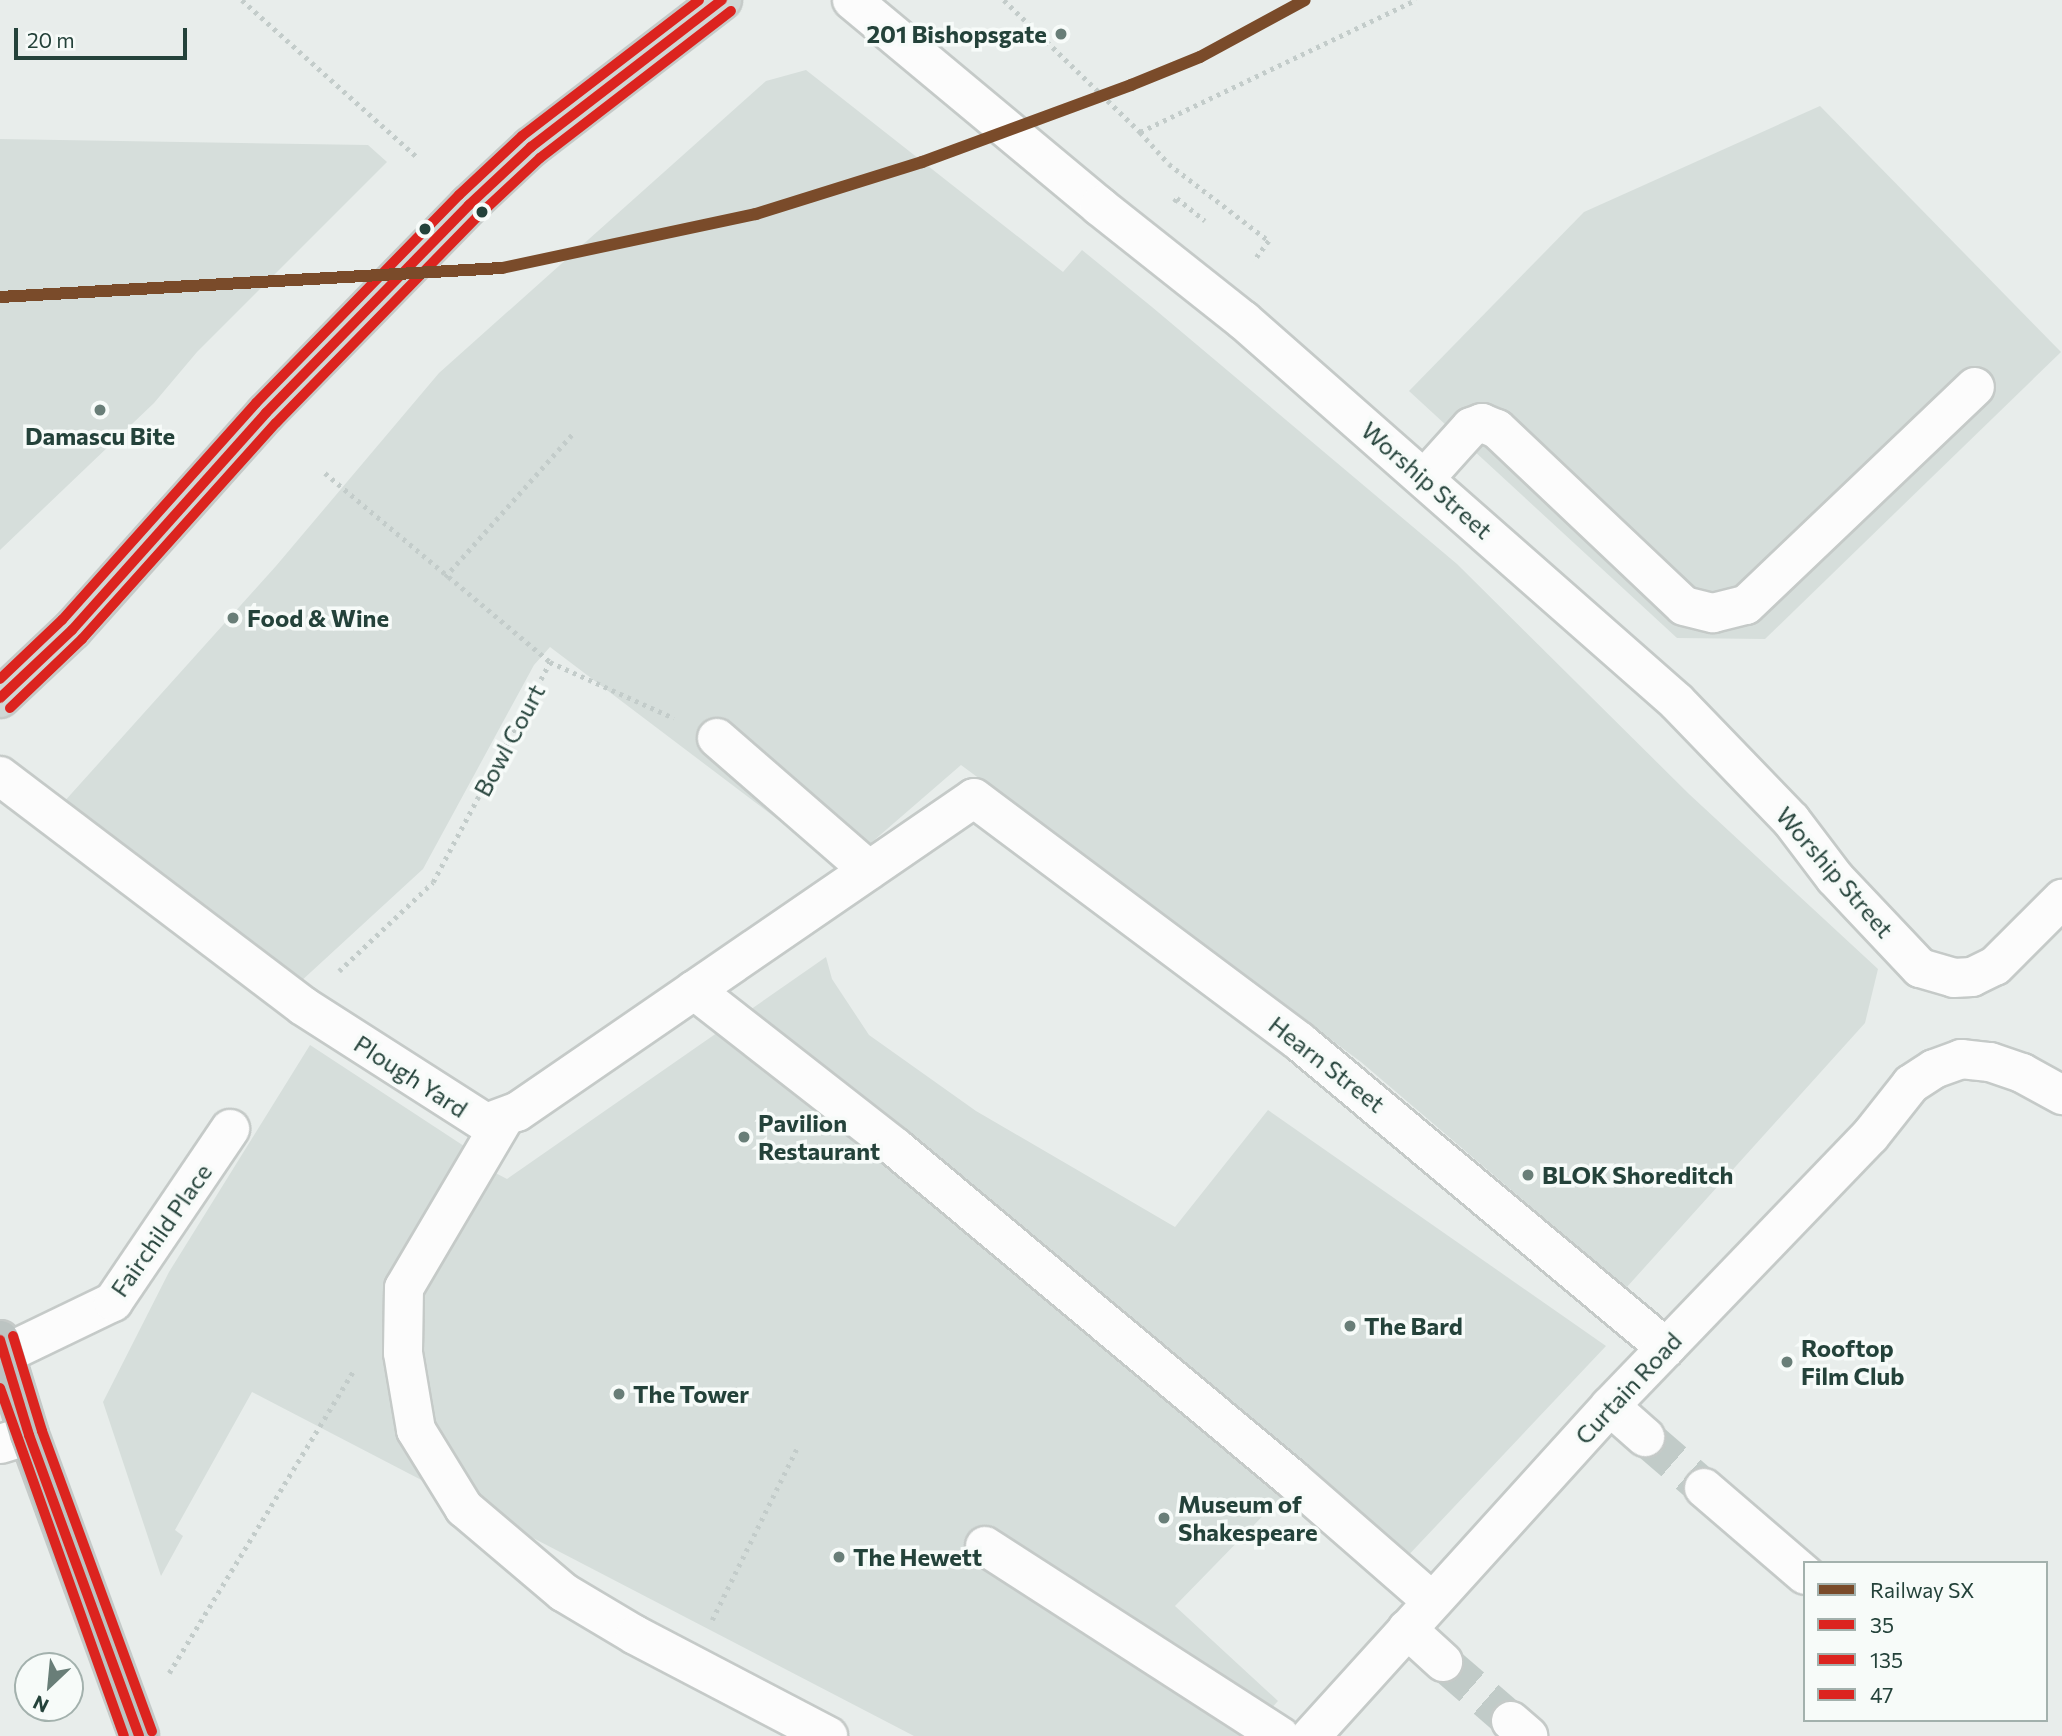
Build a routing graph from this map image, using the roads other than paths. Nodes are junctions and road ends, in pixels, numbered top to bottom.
1 (722, 0) edge
2 (852, 0) edge
3 (1975, 387) dead end
4 (1426, 477) junction
5 (0, 698) edge
6 (718, 738) road end
7 (0, 776) edge
8 (974, 798) joint
9 (869, 870) junction
10 (2062, 899) edge
11 (694, 990) junction
12 (2062, 1095) edge
13 (503, 1120) junction
14 (230, 1129) dead end
15 (2, 1347) edge
16 (1666, 1348) junction
17 (1610, 1406) junction
18 (1645, 1437) tunnel mouth
19 (15, 1439) edge
20 (1704, 1488) tunnel mouth
21 (985, 1546) dead end
22 (1803, 1573) edge
23 (1419, 1615) junction
24 (1443, 1662) tunnel mouth
25 (138, 1732) edge
26 (828, 1736) edge
27 (1280, 1736) edge
28 (1311, 1736) edge

1 - 5 main road
2 - 4 street, Worship Street
3 - 4 street
4 - 10 street, Worship Street
6 - 9 street
7 - 13 street, Plough Yard
8 - 9 street, Plough Yard
8 - 16 street, Hearn Street
9 - 11 street, Plough Yard
11 - 13 street, Plough Yard
11 - 23 street
12 - 16 street, Curtain Road
13 - 26 street
14 - 15 street, Fairchild Place
15 - 19 highway
16 - 17 street, Curtain Road
17 - 18 street
17 - 23 street, Curtain Road
19 - 25 highway
20 - 22 street
21 - 27 street
23 - 24 street
23 - 28 street, Curtain Road

